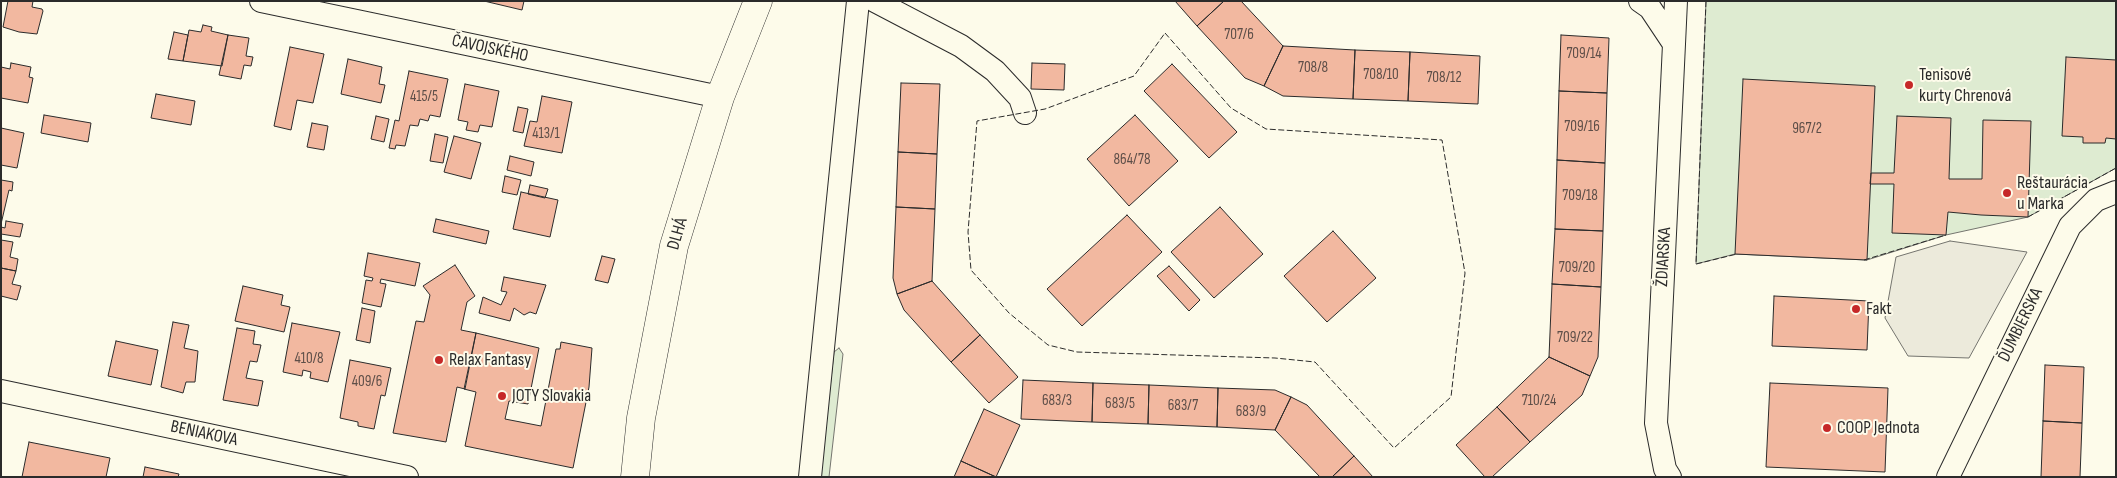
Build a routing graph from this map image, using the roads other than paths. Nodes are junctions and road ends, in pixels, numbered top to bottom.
1 (261, 1) edge
2 (758, 1) edge
3 (858, 1) edge
4 (875, 1) edge
5 (1640, 1) edge
6 (1676, 1) edge
7 (1674, 44) junction
8 (720, 97) junction
9 (1025, 113) dead end
10 (2116, 192) edge
11 (1, 391) edge
12 (1668, 473) edge
13 (407, 477) edge
14 (635, 477) edge
15 (810, 477) edge
16 (1948, 477) edge

1 - 8 street, ČAVOJSKÉHO
2 - 8 street, DLHÁ
3 - 15 street
4 - 9 street
5 - 7 street
6 - 7 street, ŽDIARSKA
7 - 12 street, ŽDIARSKA
8 - 14 street, DLHÁ
10 - 16 street, ĎUMBIERSKA
11 - 13 street, BENIAKOVA

